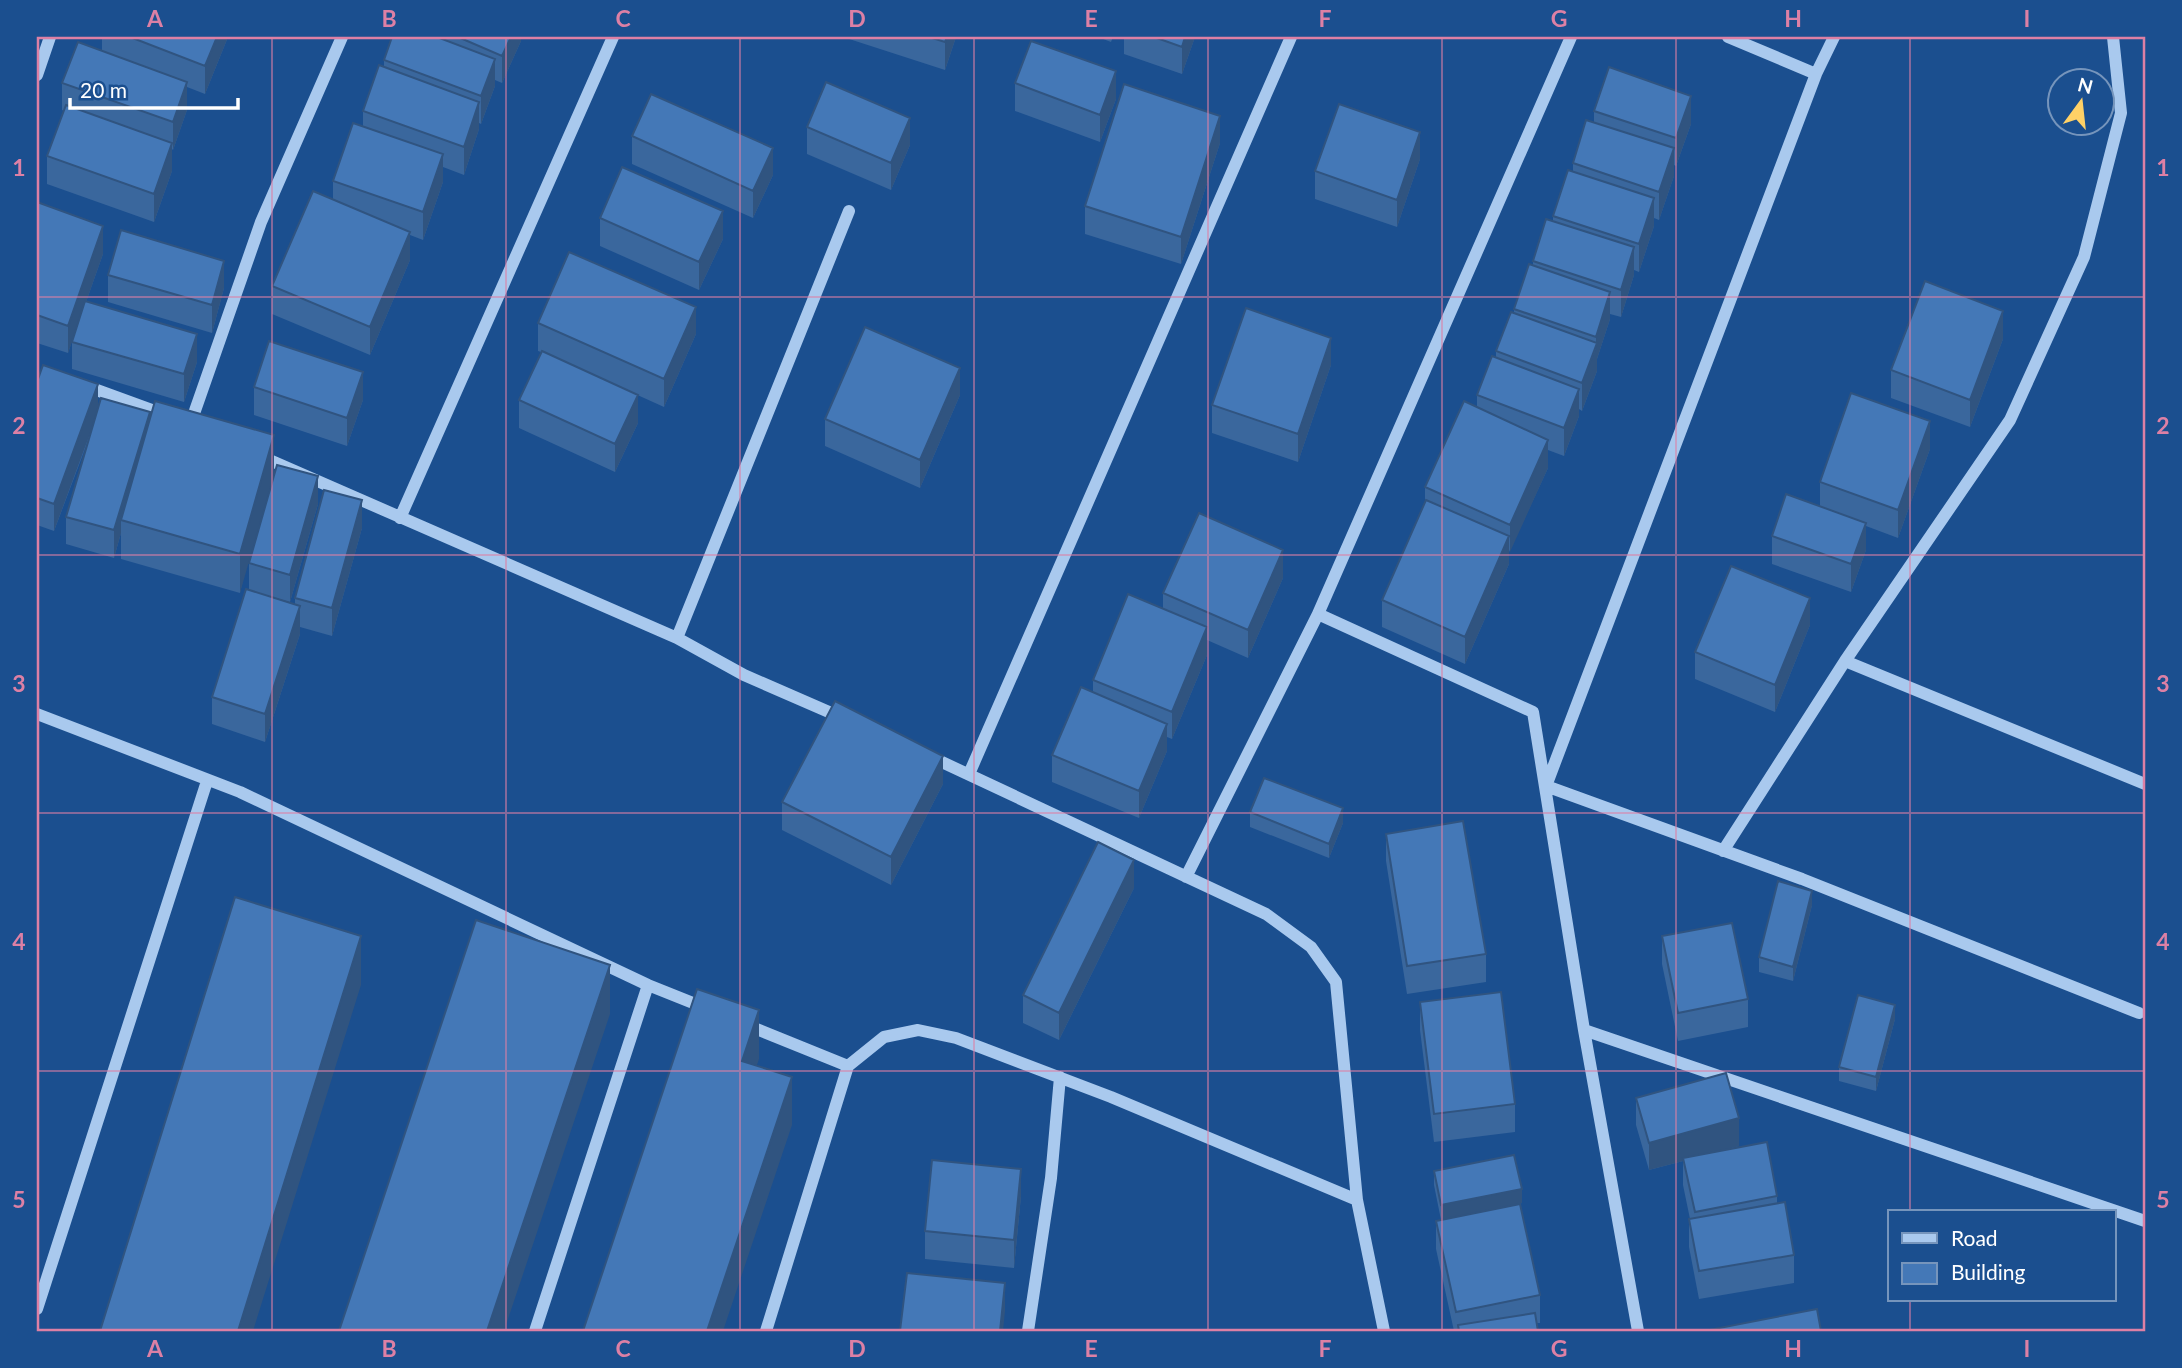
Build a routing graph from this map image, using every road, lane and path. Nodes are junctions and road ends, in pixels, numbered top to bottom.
1 (50, 37) edge
2 (342, 37) edge
3 (613, 37) edge
4 (1291, 37) edge
5 (1571, 37) edge
6 (1728, 37) edge
7 (1834, 37) edge
8 (2113, 37) edge
9 (1816, 74) junction
10 (37, 75) edge
11 (849, 211) dead end
12 (74, 382) edge
13 (239, 447) edge
14 (400, 518) junction
15 (1318, 614) junction
16 (677, 638) junction
17 (1846, 661) junction
18 (37, 714) edge
19 (856, 724) edge
20 (919, 752) edge
21 (969, 774) junction
22 (207, 781) junction
23 (2145, 784) edge
24 (1546, 786) junction
25 (1723, 851) junction
26 (1186, 877) junction
27 (648, 985) junction
28 (2139, 1013) dead end
29 (1584, 1030) junction
30 (848, 1066) junction
31 (1060, 1077) junction
32 (1357, 1200) junction
33 (2113, 1210) edge
34 (2116, 1211) edge
35 (2145, 1221) edge
36 (37, 1309) edge
37 (535, 1331) edge
38 (766, 1331) edge
39 (1028, 1331) edge
40 (1384, 1331) edge
41 (1638, 1331) edge

1 - 10 street
2 - 12 street
3 - 14 street
4 - 21 street
5 - 15 street
6 - 9 street
7 - 9 street
8 - 17 street
9 - 24 street
11 - 16 street
13 - 14 street
14 - 16 street
15 - 24 street
15 - 26 street
16 - 19 street
17 - 23 street
17 - 25 street
18 - 22 street
20 - 21 street
21 - 26 street
22 - 27 street
22 - 36 street
24 - 25 street
24 - 29 street
25 - 28 street
26 - 32 street
27 - 30 street
27 - 37 street
29 - 33 street
29 - 41 street
30 - 31 street
30 - 38 street
31 - 32 street
31 - 39 street
32 - 40 street
34 - 35 street

